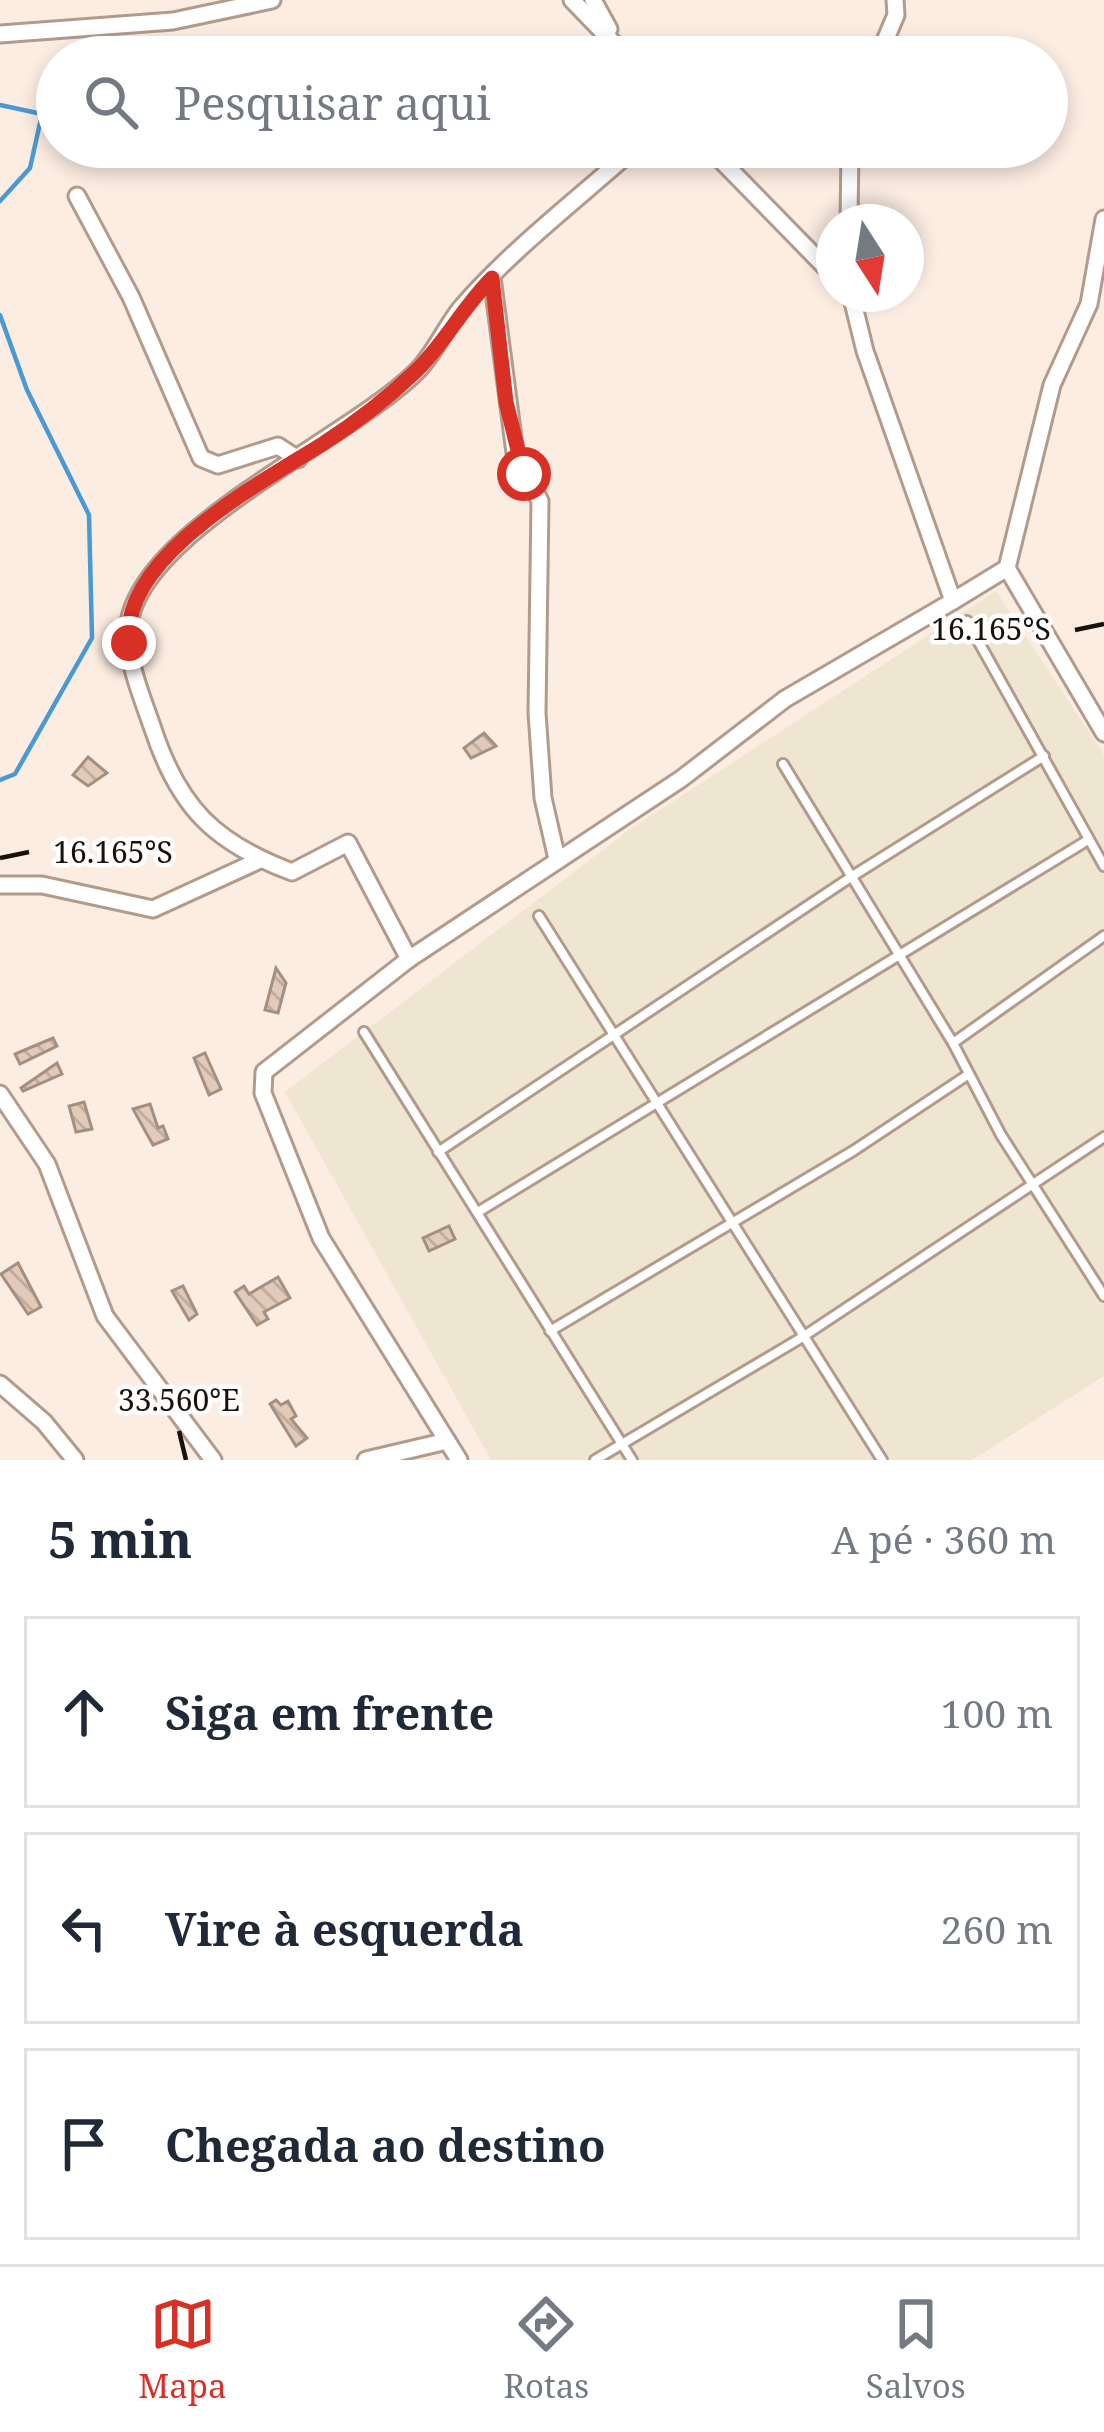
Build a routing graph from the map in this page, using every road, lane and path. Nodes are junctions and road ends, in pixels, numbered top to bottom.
1 (272, 0) edge
2 (572, 0) edge
3 (593, 0) edge
4 (896, 0) edge
5 (1, 34) edge
6 (608, 36) edge
7 (614, 36) edge
8 (887, 36) edge
9 (613, 168) edge
10 (729, 168) edge
11 (850, 168) edge
12 (77, 196) dead end
13 (849, 204) edge
14 (1104, 225) edge
15 (816, 258) edge
16 (492, 278) junction
17 (856, 312) edge
18 (298, 459) junction
19 (1007, 568) junction
20 (953, 601) junction
21 (967, 621) dead end
22 (1104, 733) edge
23 (1044, 756) junction
24 (783, 764) dead end
25 (1088, 840) junction
26 (557, 859) junction
27 (260, 860) junction
28 (1104, 866) edge
29 (851, 877) junction
30 (0, 885) edge
31 (539, 916) dead end
32 (1104, 936) edge
33 (898, 953) junction
34 (410, 959) junction
35 (364, 1032) dead end
36 (614, 1037) junction
37 (953, 1043) junction
38 (969, 1074) junction
39 (0, 1094) edge
40 (654, 1102) junction
41 (1104, 1137) edge
42 (438, 1152) junction
43 (1034, 1180) junction
44 (478, 1212) junction
45 (731, 1222) junction
46 (1104, 1296) edge
47 (550, 1331) junction
48 (801, 1338) junction
49 (0, 1384) edge
50 (447, 1441) junction
51 (622, 1444) junction
52 (75, 1460) edge
53 (213, 1460) edge
54 (366, 1460) edge
55 (459, 1460) edge
56 (595, 1460) edge
57 (632, 1460) edge
58 (882, 1460) edge

1 - 5 street
2 - 6 street
3 - 7 street
4 - 8 street
9 - 16 street
10 - 15 street
11 - 13 street
12 - 18 street
14 - 19 street
16 - 18 street
16 - 26 street
17 - 20 street
18 - 27 street
19 - 20 street
19 - 22 street
20 - 26 street
21 - 23 lane
23 - 25 lane
23 - 29 lane
24 - 29 lane
25 - 28 lane
25 - 33 lane
26 - 34 street
27 - 30 street
27 - 34 street
29 - 33 lane
29 - 36 lane
31 - 36 lane
32 - 37 lane
33 - 37 lane
33 - 40 lane
34 - 50 street
35 - 42 lane
36 - 40 lane
36 - 42 lane
37 - 38 lane
38 - 43 lane
38 - 45 lane
39 - 53 street
40 - 44 lane
40 - 45 lane
41 - 43 lane
42 - 44 lane
43 - 46 lane
43 - 48 lane
44 - 47 lane
45 - 47 lane
45 - 48 lane
47 - 51 lane
48 - 51 lane
48 - 58 lane
49 - 52 street
50 - 54 street
50 - 55 street
51 - 56 lane
51 - 57 lane

